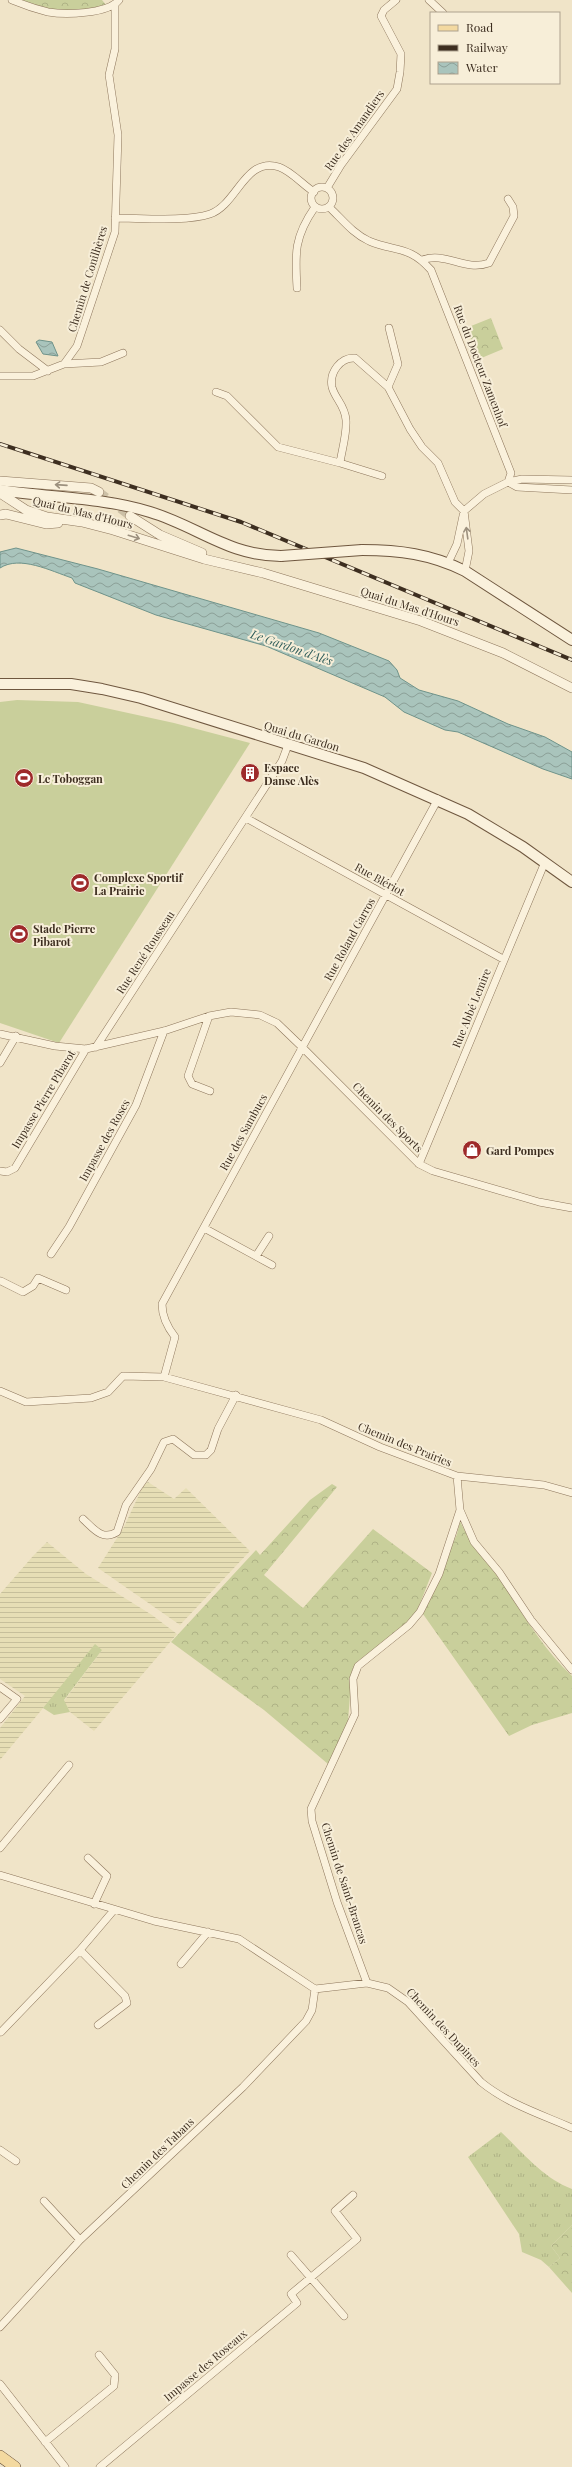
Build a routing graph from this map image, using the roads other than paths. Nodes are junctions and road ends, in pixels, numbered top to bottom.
1 (12, 0) edge
2 (396, 0) edge
3 (429, 0) edge
4 (117, 2) edge
5 (442, 12) edge
6 (327, 188) junction
7 (314, 192) junction
8 (508, 199) dead end
9 (315, 207) junction
10 (329, 207) junction
11 (115, 218) junction
12 (422, 260) junction
13 (297, 288) dead end
14 (389, 328) dead end
15 (0, 330) edge
16 (123, 353) dead end
17 (64, 364) junction
18 (48, 371) junction
19 (0, 376) edge
20 (388, 387) junction
21 (216, 392) dead end
22 (340, 463) junction
23 (382, 476) dead end
24 (572, 480) edge
25 (0, 481) edge
26 (508, 482) junction
27 (0, 490) edge
28 (572, 490) edge
29 (99, 492) tunnel mouth
30 (0, 493) edge
31 (464, 511) junction
32 (0, 515) edge
33 (130, 516) tunnel mouth
34 (69, 522) junction
35 (448, 563) junction
36 (233, 565) junction
37 (465, 571) junction
38 (572, 640) edge
39 (0, 684) edge
40 (572, 688) edge
41 (288, 745) junction
42 (438, 800) junction
43 (246, 818) junction
44 (545, 862) junction
45 (572, 882) edge
46 (386, 895) junction
47 (503, 959) junction
48 (209, 1016) junction
49 (164, 1030) junction
50 (0, 1034) edge
51 (16, 1036) junction
52 (302, 1046) junction
53 (96, 1047) junction
54 (86, 1048) junction
55 (0, 1063) edge
56 (210, 1091) dead end
57 (419, 1164) junction
58 (0, 1172) edge
59 (572, 1208) edge
60 (204, 1228) junction
61 (269, 1236) dead end
62 (51, 1254) dead end
63 (256, 1256) junction
64 (272, 1265) dead end
65 (0, 1281) edge
66 (66, 1290) dead end
67 (164, 1377) junction
68 (0, 1391) edge
69 (236, 1395) junction
70 (457, 1476) junction
71 (572, 1493) edge
72 (460, 1510) junction
73 (83, 1519) dead end
74 (572, 1670) edge
75 (0, 1687) edge
76 (0, 1719) edge
77 (69, 1765) dead end
78 (0, 1848) edge
79 (88, 1858) dead end
80 (0, 1875) edge
81 (94, 1904) junction
82 (114, 1910) junction
83 (208, 1932) junction
84 (80, 1950) junction
85 (181, 1964) dead end
86 (367, 1983) junction
87 (315, 1989) junction
88 (98, 2025) dead end
89 (2, 2032) dead end
90 (572, 2128) edge
91 (0, 2150) edge
92 (16, 2161) dead end
93 (353, 2195) dead end
94 (44, 2201) dead end
95 (80, 2240) junction
96 (291, 2256) dead end
97 (310, 2278) junction
98 (344, 2316) dead end
99 (0, 2327) edge
100 (99, 2355) dead end
101 (0, 2384) edge
102 (45, 2442) junction
103 (0, 2456) edge
104 (10, 2466) edge
105 (65, 2467) edge
106 (100, 2467) edge

1 - 4 street
2 - 6 street, Rue des Amandiers
3 - 5 street
4 - 11 street, Chemin de Conilhères
6 - 7 street
6 - 10 street
7 - 9 street
7 - 11 street
8 - 12 street
9 - 10 street
9 - 13 street
10 - 12 street, Rue du Docteur Zamenhof
11 - 17 street, Chemin de Conilhères
12 - 26 street, Rue du Docteur Zamenhof
14 - 20 street
15 - 18 street
16 - 17 street
17 - 18 street
18 - 19 street
20 - 22 street
20 - 31 street
21 - 22 street
22 - 23 street
24 - 26 street
29 -> 25 street, Quai du Mas d'Hours
26 - 28 street
26 - 31 street
27 - 35 main road, bridge
30 - 34 street, Quai du Mas d'Hours
31 - 35 street
37 -> 31 street
32 - 34 street
33 - 36 street, Quai du Mas d'Hours
34 -> 36 street, Quai du Mas d'Hours
35 - 37 main road
36 - 40 street, Quai du Mas d'Hours
37 - 38 main road
39 - 41 main road, Quai du Gardon
41 - 42 main road, Quai du Gardon
41 - 43 street, Rue René Rousseau
42 - 44 main road, Quai du Gardon
42 - 46 street, Rue Roland Garros
43 - 46 street, Rue Blériot
43 - 53 street, Rue René Rousseau
44 - 45 main road, Quai du Gardon
44 - 47 street, Rue Abbé Lemire
46 - 47 street, Rue Blériot
46 - 52 street, Rue Roland Garros
47 - 57 street, Rue Abbé Lemire
48 - 49 street, Chemin des Sports
48 - 52 street, Chemin des Sports
48 - 56 street
49 - 53 street, Chemin des Sports
49 - 62 street, Impasse des Roses
50 - 51 street, Chemin des Sports
51 - 54 street, Chemin des Sports
51 - 55 street
52 - 57 street, Chemin des Sports
52 - 60 street, Rue des Sambucs
53 - 54 street, Chemin des Sports
54 - 58 street, Impasse Pierre Pibarot
57 - 59 street, Chemin des Sports
60 - 63 street
60 - 67 street, Rue des Sambucs
61 - 63 street
63 - 64 street
65 - 66 street
67 - 68 street, Chemin des Prairies
67 - 69 street, Chemin des Prairies
69 - 70 street, Chemin des Prairies
69 - 73 street
70 - 71 street, Chemin des Prairies
70 - 72 street, Chemin de Saint-Brancas
72 - 74 street
72 - 86 street, Chemin de Saint-Brancas
75 - 76 street
77 - 78 street
79 - 81 street
80 - 81 street
81 - 82 street
82 - 83 street
82 - 84 street
83 - 85 street
83 - 87 street
84 - 88 street
84 - 89 street
86 - 87 street, Chemin des Dupines
86 - 90 street, Chemin des Dupines
87 - 95 street, Chemin des Tabans
91 - 92 street
93 - 97 street, Impasse des Roseaux
94 - 95 street
95 - 99 street, Chemin des Tabans
96 - 97 street
97 - 98 street
97 - 106 street, Impasse des Roseaux
100 - 102 street
101 - 102 street
102 - 105 street
103 - 104 main road

